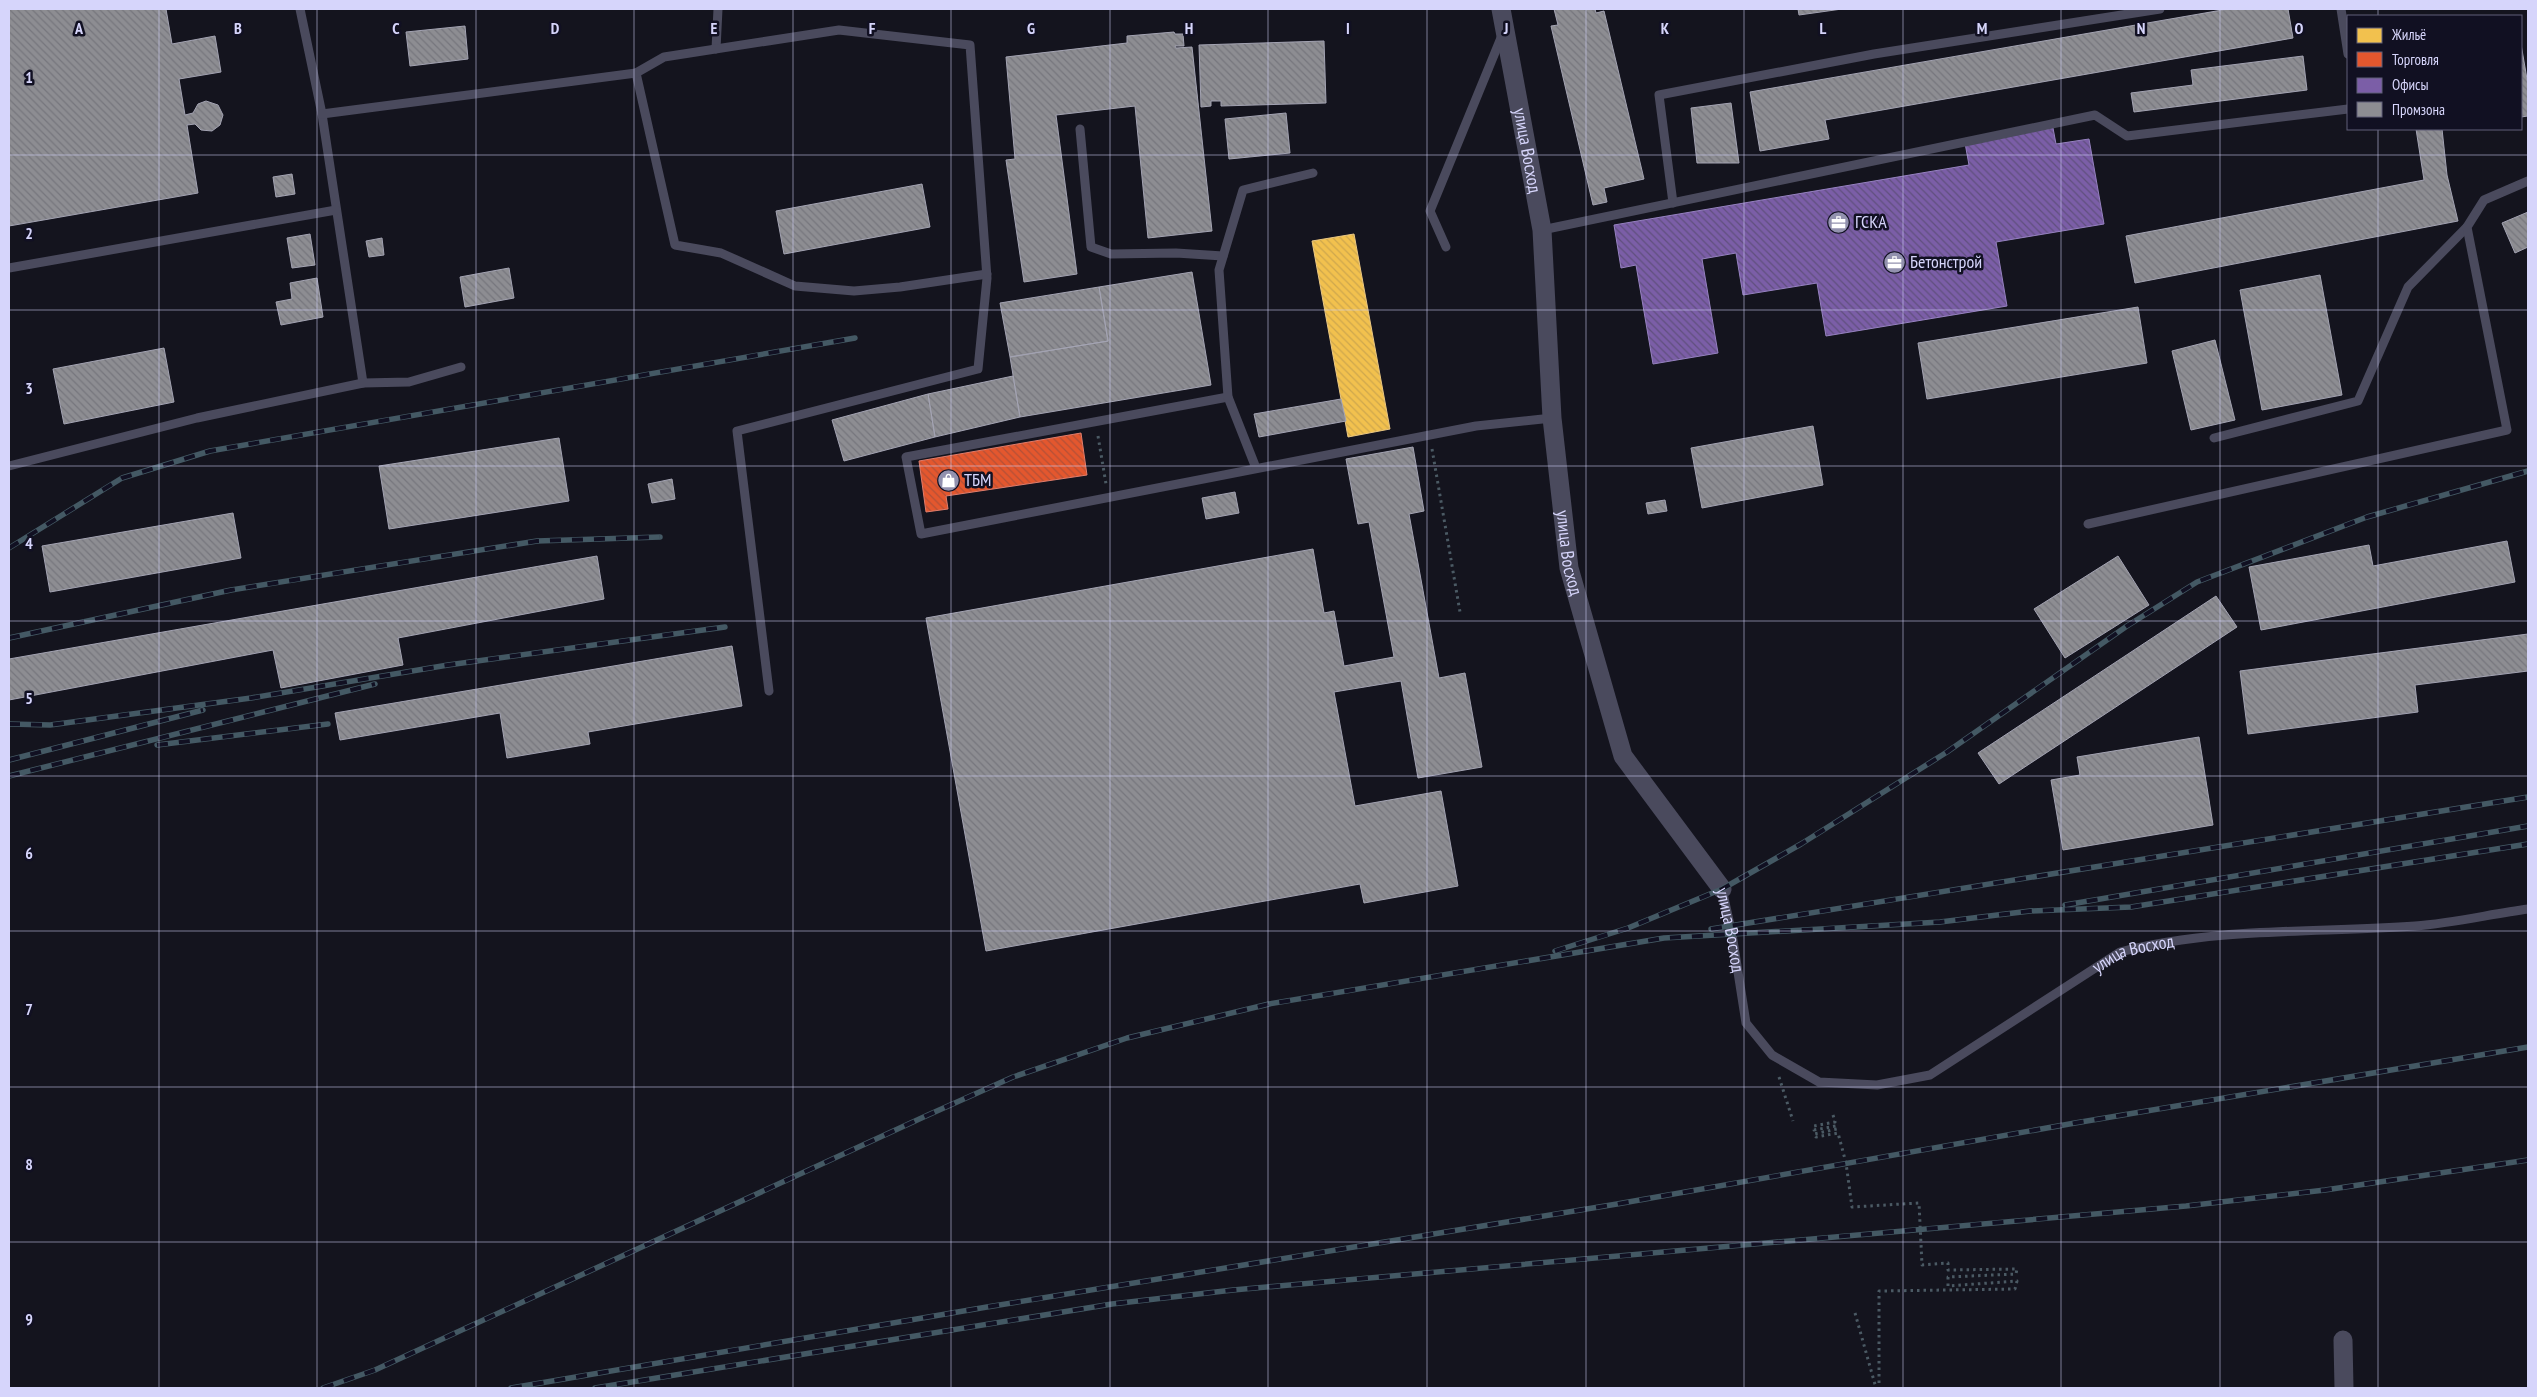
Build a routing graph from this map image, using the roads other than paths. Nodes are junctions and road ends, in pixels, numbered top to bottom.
1 (300, 9) edge
2 (718, 9) edge
3 (1501, 9) edge
4 (2160, 9) edge
5 (2341, 9) edge
6 (1504, 31) junction
7 (2347, 48) edge
8 (716, 49) junction
9 (636, 73) junction
10 (2347, 109) edge
11 (322, 114) junction
12 (1080, 128) dead end
13 (1313, 172) dead end
14 (2528, 181) edge
15 (1673, 203) junction
16 (336, 210) junction
17 (2467, 227) junction
18 (1542, 230) junction
19 (1446, 247) dead end
20 (1223, 256) junction
21 (9, 268) edge
22 (987, 274) junction
23 (461, 367) dead end
24 (363, 384) junction
25 (1228, 398) junction
26 (1552, 418) junction
27 (2214, 438) dead end
28 (9, 466) edge
29 (1256, 468) junction
30 (2088, 524) dead end
31 (769, 691) dead end
32 (1722, 889) joint
33 (2528, 909) edge
34 (2343, 1340) dead end
35 (2344, 1388) edge

1 - 11 lane
2 - 8 lane
3 - 6 street, улица Восход
4 - 15 lane
5 - 7 lane
6 - 18 street, улица Восход
6 - 19 lane
8 - 9 lane
8 - 22 lane
9 - 11 lane
9 - 22 lane
10 - 15 lane
11 - 16 lane
12 - 20 lane
13 - 20 lane
14 - 17 lane
15 - 18 lane
16 - 21 lane
16 - 24 lane
17 - 27 lane
17 - 30 lane
18 - 26 street, улица Восход
20 - 25 lane
22 - 31 lane
23 - 24 lane
24 - 28 lane
25 - 29 lane
25 - 29 lane
26 - 29 lane
26 - 32 street, улица Восход
32 - 33 lane, улица Восход
34 - 35 street

